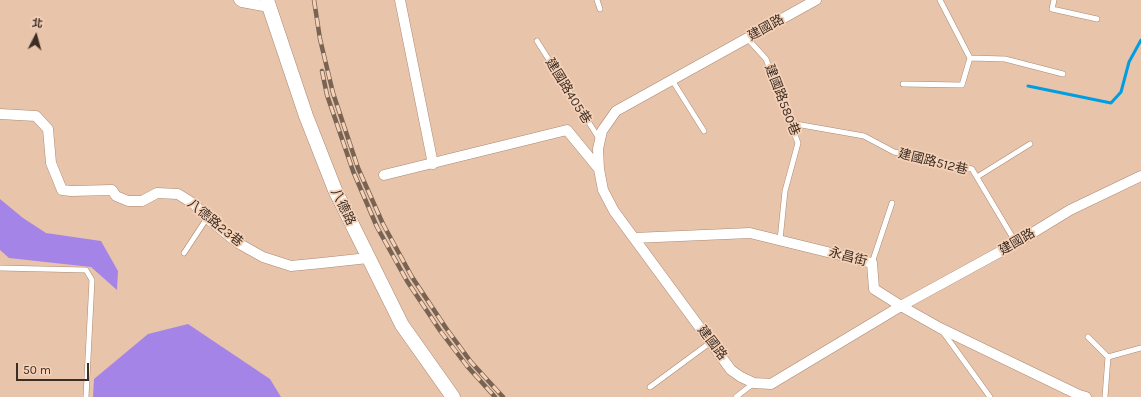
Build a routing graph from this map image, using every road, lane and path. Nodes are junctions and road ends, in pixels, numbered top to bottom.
1 (239, 0) edge
2 (400, 0) edge
3 (597, 0) edge
4 (816, 0) edge
5 (940, 0) edge
6 (1054, 0) edge
7 (268, 3) edge
8 (600, 9) dead end
9 (1097, 19) dead end
10 (747, 38) junction
11 (537, 41) dead end
12 (970, 58) junction
13 (1063, 74) dead end
14 (672, 80) junction
15 (903, 84) dead end
16 (0, 114) edge
17 (790, 123) junction
18 (704, 131) dead end
19 (600, 140) junction
20 (1030, 144) dead end
21 (433, 164) junction
22 (599, 169) junction
23 (384, 175) dead end
24 (1141, 176) edge
25 (976, 177) junction
26 (892, 203) dead end
27 (206, 218) junction
28 (634, 238) junction
29 (780, 240) junction
30 (1016, 243) junction
31 (184, 253) dead end
32 (368, 258) junction
33 (872, 263) junction
34 (0, 268) edge
35 (901, 306) junction
36 (940, 328) junction
37 (1088, 336) dead end
38 (711, 342) junction
39 (1141, 348) edge
40 (1108, 357) junction
41 (754, 383) junction
42 (650, 387) dead end
43 (86, 397) edge
44 (453, 397) edge
45 (736, 397) edge
46 (990, 397) edge
47 (1086, 397) edge
48 (1105, 397) edge

1 - 7 street
2 - 21 street
3 - 8 lane
4 - 10 street, 建國路
5 - 12 lane
6 - 9 lane
7 - 32 main road, 八德路
10 - 14 street, 建國路
10 - 17 lane, 建國路580巷
11 - 19 lane, 建國路405巷
12 - 13 lane
12 - 15 lane
14 - 18 lane
14 - 19 street, 建國路
16 - 27 street, 八德路23巷
17 - 25 lane, 建國路512巷
17 - 29 lane, 建國路580巷
19 - 22 street, 建國路
20 - 25 lane
21 - 22 street
21 - 23 street
22 - 28 street, 建國路
24 - 30 street, 建國路
25 - 30 lane, 建國路512巷
26 - 33 lane
27 - 31 lane
27 - 32 street, 八德路23巷
28 - 29 street, 永昌街
28 - 38 street, 建國路
29 - 33 street, 永昌街
30 - 35 street, 建國路
32 - 44 main road, 八德路
33 - 35 street, 永昌街
34 - 43 lane
35 - 36 street, 永昌街
35 - 41 street, 建國路
36 - 46 lane
36 - 47 street, 永昌街
37 - 40 lane
38 - 41 street, 建國路
38 - 42 lane
39 - 40 lane
40 - 48 lane
41 - 45 lane

